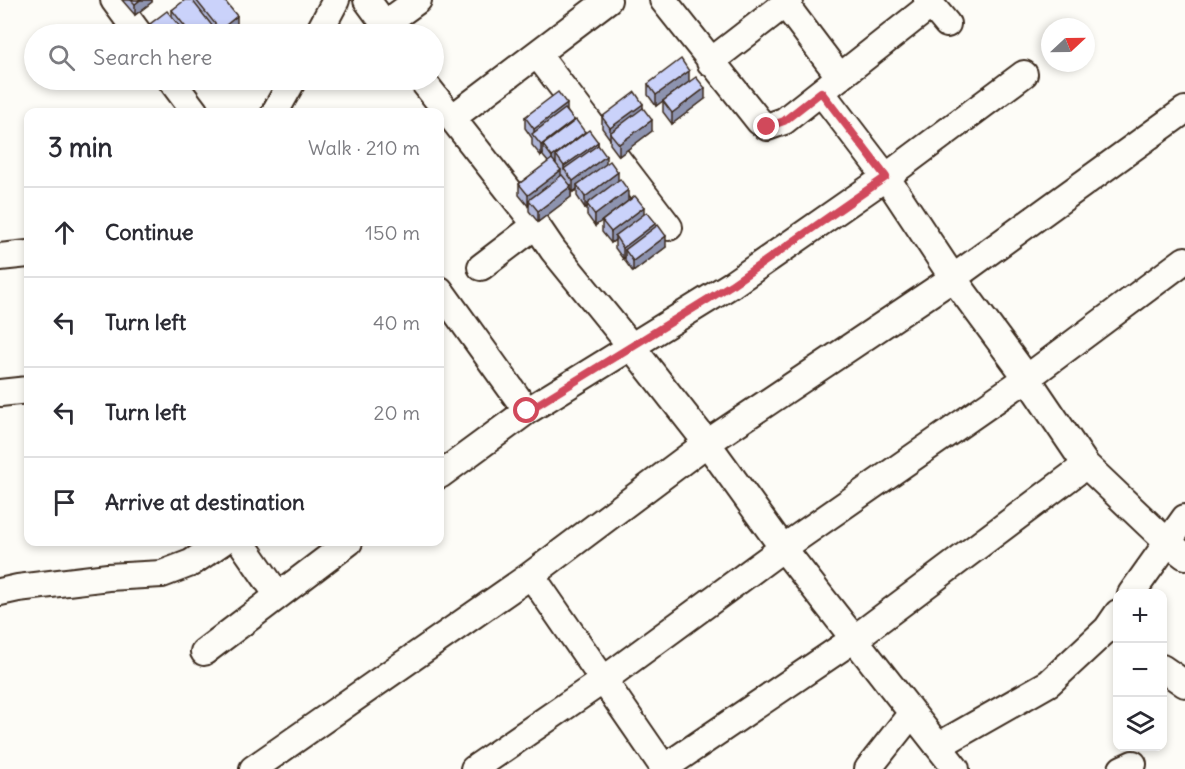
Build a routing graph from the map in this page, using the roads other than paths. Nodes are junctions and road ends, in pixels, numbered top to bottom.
1 (114, 0) edge
2 (336, 0) edge
3 (367, 0) edge
4 (418, 0) edge
5 (608, 0) edge
6 (663, 0) edge
7 (788, 2) edge
8 (935, 10) edge
9 (132, 24) edge
10 (323, 24) edge
11 (385, 24) edge
12 (394, 24) edge
13 (537, 54) junction
14 (710, 62) junction
15 (1024, 74) dead end
16 (830, 85) junction
17 (178, 90) edge
18 (430, 90) edge
19 (192, 108) edge
20 (1185, 110) edge
21 (452, 118) junction
22 (886, 177) junction
23 (536, 225) junction
24 (669, 226) dead end
25 (24, 254) edge
26 (0, 256) edge
27 (1185, 260) edge
28 (481, 267) dead end
29 (953, 278) junction
30 (444, 304) edge
31 (449, 322) edge
32 (631, 346) junction
33 (1027, 378) junction
34 (24, 390) edge
35 (0, 393) edge
36 (527, 411) junction
37 (707, 443) junction
38 (1086, 465) junction
39 (444, 472) edge
40 (1185, 518) edge
41 (216, 546) edge
42 (243, 546) edge
43 (343, 546) edge
44 (783, 548) junction
45 (1176, 549) edge
46 (531, 575) junction
47 (1136, 589) edge
48 (0, 592) edge
49 (277, 594) junction
50 (1113, 627) edge
51 (854, 639) junction
52 (204, 652) dead end
53 (1167, 671) edge
54 (602, 681) junction
55 (1185, 684) edge
56 (912, 713) junction
57 (938, 746) junction
58 (253, 769) edge
59 (474, 769) edge
60 (663, 769) edge
61 (868, 769) edge
62 (956, 769) edge

1 - 9 street
2 - 10 street
3 - 11 street
4 - 12 street
5 - 13 street
6 - 14 street
7 - 14 street
7 - 16 street
8 - 16 street
13 - 21 street
13 - 24 street
14 - 16 street
15 - 22 street
16 - 22 street
17 - 19 street
18 - 21 street
20 - 29 street
21 - 23 street
22 - 29 street
22 - 32 street
23 - 28 street
23 - 32 street
25 - 26 street
27 - 33 street
29 - 33 street
29 - 37 street
30 - 31 street
31 - 36 street
32 - 36 street
32 - 37 street
33 - 38 street
33 - 44 street
34 - 35 street
36 - 39 street
37 - 44 street
37 - 46 street
38 - 45 street
38 - 51 street
40 - 45 street
41 - 48 street
42 - 49 street
43 - 49 street
44 - 51 street
44 - 54 street
45 - 47 street
46 - 54 street
46 - 58 street
49 - 52 street
50 - 57 street
51 - 56 street
51 - 60 street
53 - 55 street
54 - 59 street
54 - 60 street
56 - 57 street
56 - 61 street
57 - 62 street

